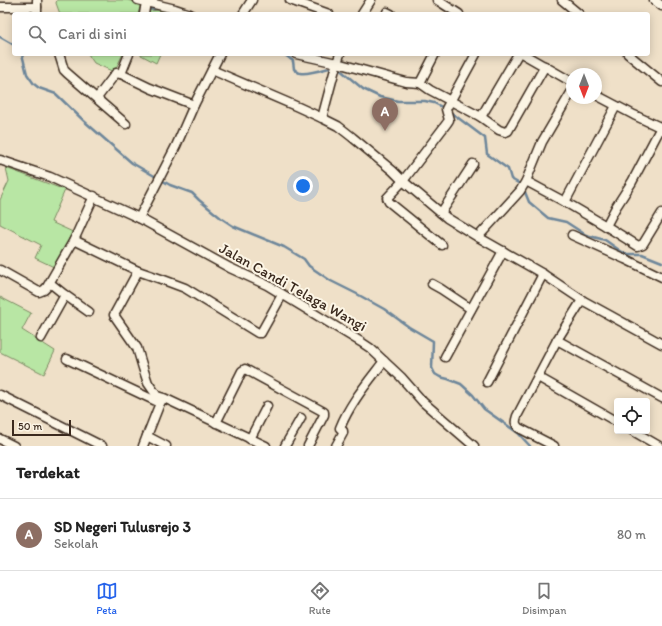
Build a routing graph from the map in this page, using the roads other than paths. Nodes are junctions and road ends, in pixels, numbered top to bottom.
1 (252, 0) edge
2 (290, 0) edge
3 (371, 0) edge
4 (437, 0) edge
5 (562, 0) edge
6 (654, 0) edge
7 (662, 6) edge
8 (0, 7) edge
9 (37, 7) edge
10 (143, 7) edge
11 (184, 12) edge
12 (244, 12) edge
13 (323, 12) edge
14 (363, 12) edge
15 (455, 12) edge
16 (577, 12) edge
17 (60, 56) edge
18 (128, 56) edge
19 (219, 56) edge
20 (303, 56) edge
21 (339, 56) edge
22 (434, 56) edge
23 (475, 56) edge
24 (517, 56) edge
25 (527, 56) edge
26 (630, 56) edge
27 (336, 66) junction
28 (546, 66) junction
29 (212, 70) junction
30 (121, 74) junction
31 (566, 78) edge
32 (662, 82) edge
33 (420, 83) junction
34 (97, 98) junction
35 (602, 98) edge
36 (450, 100) junction
37 (566, 101) edge
38 (194, 105) junction
39 (616, 106) junction
40 (481, 117) junction
41 (322, 118) junction
42 (126, 124) dead end
43 (662, 127) edge
44 (0, 160) edge
45 (473, 164) dead end
46 (403, 181) junction
47 (526, 181) junction
48 (94, 196) junction
49 (565, 202) junction
50 (440, 213) junction
51 (662, 214) edge
52 (139, 218) junction
53 (606, 226) junction
54 (572, 235) dead end
55 (478, 237) junction
56 (74, 240) junction
57 (442, 245) dead end
58 (502, 251) junction
59 (0, 270) edge
60 (138, 271) junction
61 (543, 274) junction
62 (662, 277) edge
63 (50, 283) junction
64 (432, 284) dead end
65 (282, 295) junction
66 (65, 296) junction
67 (582, 300) junction
68 (471, 309) junction
69 (89, 312) dead end
70 (41, 338) dead end
71 (557, 340) junction
72 (662, 344) edge
73 (445, 357) dead end
74 (67, 359) dead end
75 (384, 361) junction
76 (538, 377) junction
77 (487, 382) dead end
78 (0, 395) edge
79 (662, 398) edge
80 (162, 401) junction
81 (267, 406) dead end
82 (301, 418) dead end
83 (614, 420) edge
84 (216, 423) junction
85 (637, 434) edge
86 (147, 436) junction
87 (0, 439) edge
88 (250, 439) junction
89 (14, 446) edge
90 (102, 446) edge
91 (143, 446) edge
92 (166, 446) edge
93 (266, 446) edge
94 (284, 446) edge
95 (308, 446) edge
96 (336, 446) edge
97 (474, 446) edge
98 (554, 446) edge
99 (659, 446) edge

1 - 12 street
2 - 13 street
3 - 14 street
4 - 15 street
5 - 16 street
6 - 7 street
8 - 9 street
10 - 11 street
17 - 34 street
18 - 30 street
19 - 29 street
20 - 27 street
21 - 27 street
22 - 33 street
23 - 36 street
24 - 40 street
25 - 28 street
26 - 32 street
27 - 33 street
27 - 41 street
28 - 31 street
28 - 40 street
29 - 38 street
29 - 41 street
30 - 34 street
30 - 38 street
33 - 36 street
34 - 42 street
35 - 39 street
36 - 40 street
36 - 46 street
37 - 47 street
38 - 52 street
39 - 43 street
39 - 49 street
41 - 46 street
43 - 53 street
44 - 48 street, Jalan Candi Telaga Wangi
45 - 50 street
46 - 50 street
46 - 57 street
47 - 49 street
47 - 55 street
48 - 52 street, Jalan Candi Telaga Wangi
48 - 56 street
49 - 53 street
50 - 55 street
51 - 53 street
52 - 65 street, Jalan Candi Telaga Wangi
54 - 62 street
55 - 58 street
56 - 60 street
56 - 63 street
58 - 61 street
58 - 68 street
59 - 63 street
60 - 65 street
60 - 80 street
61 - 67 street
61 - 77 street
63 - 66 street
64 - 68 street
65 - 75 street, Jalan Candi Telaga Wangi
66 - 69 street
66 - 70 street
67 - 71 street
67 - 72 street
68 - 73 street
71 - 76 street
71 - 79 street
74 - 80 street
75 - 96 street
75 - 97 street, Jalan Candi Telaga Wangi
76 - 83 street
76 - 98 street
78 - 90 street
80 - 84 street
80 - 86 street
81 - 88 street
82 - 94 street
84 - 88 street
84 - 95 street
85 - 99 street
86 - 91 street
86 - 92 street
87 - 89 street
88 - 93 street

